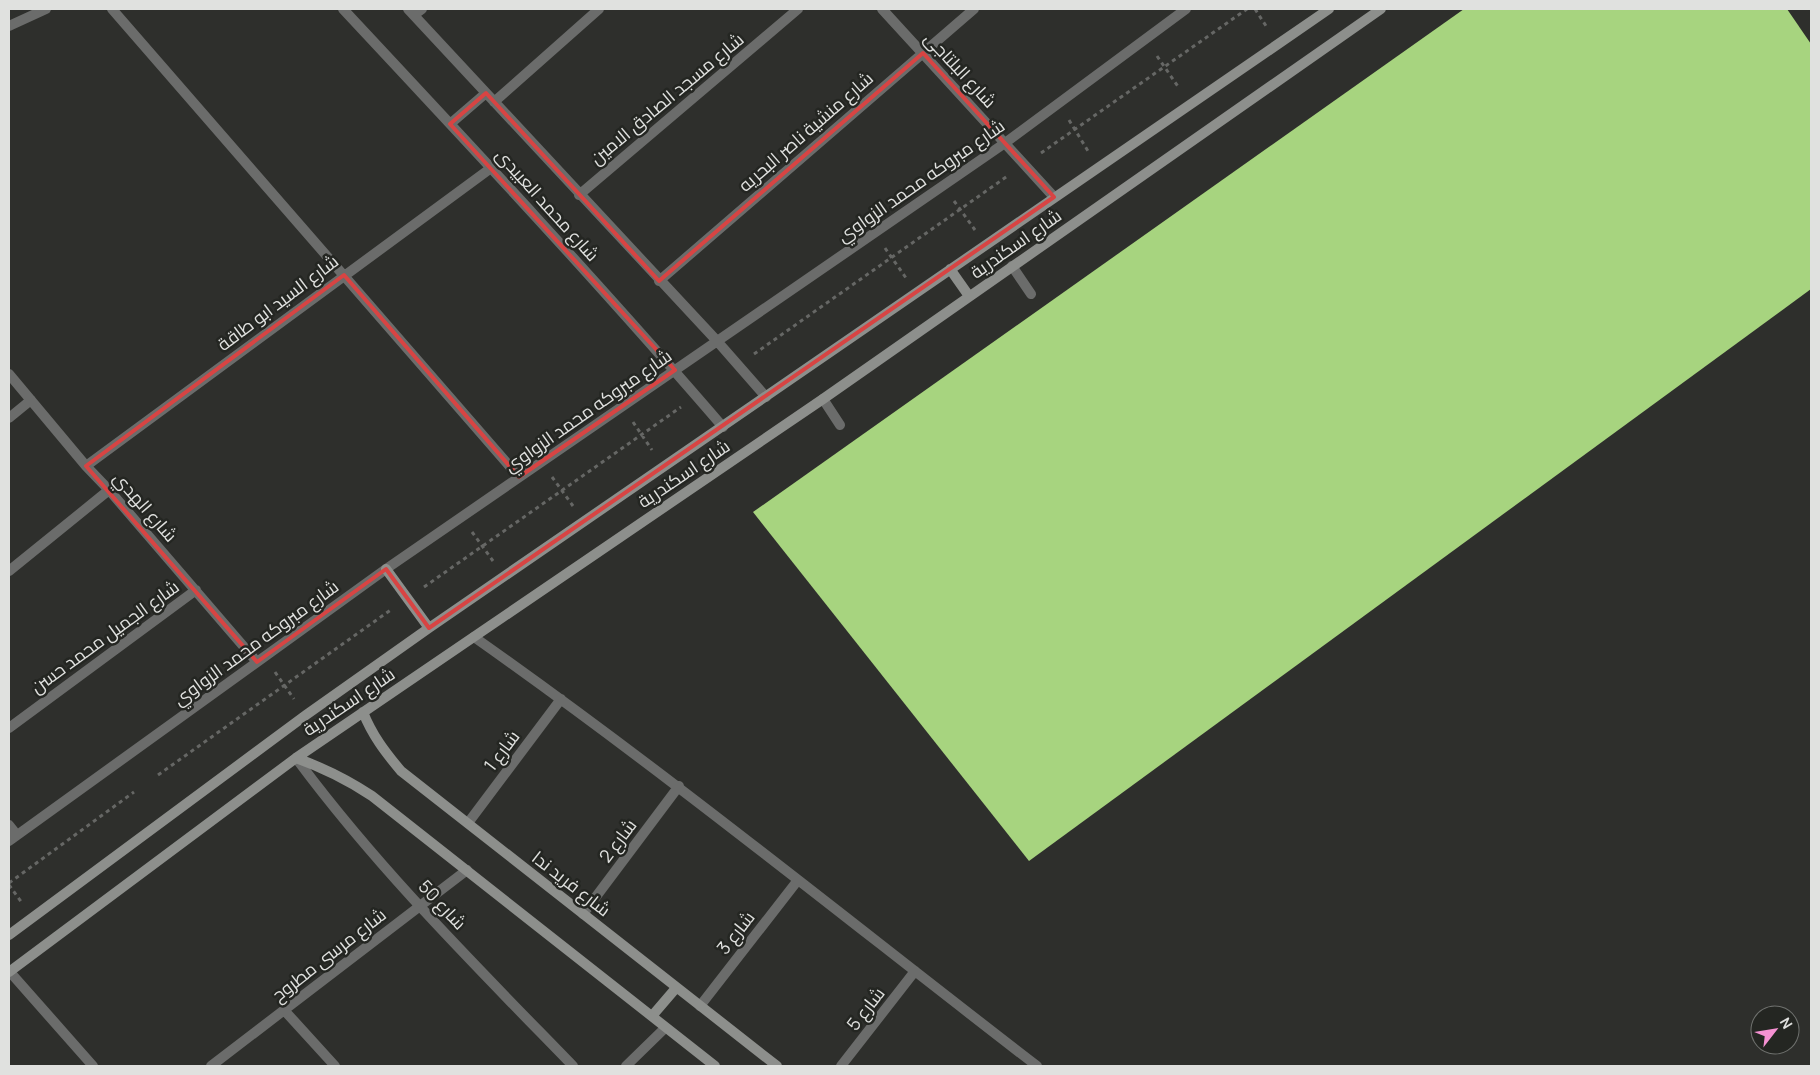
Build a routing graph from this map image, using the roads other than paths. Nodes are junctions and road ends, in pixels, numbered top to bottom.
1 (46, 9) edge
2 (112, 9) edge
3 (343, 9) edge
4 (599, 9) edge
5 (798, 9) edge
6 (882, 9) edge
7 (974, 9) edge
8 (1186, 9) edge
9 (1329, 9) edge
10 (1381, 9) edge
11 (415, 11) edge
12 (9, 26) edge
13 (923, 53) junction
14 (486, 93) junction
15 (494, 102) junction
16 (450, 124) junction
17 (1005, 143) junction
18 (491, 168) junction
19 (580, 195) junction
20 (1054, 197) junction
21 (1012, 266) junction
22 (950, 269) junction
23 (344, 275) junction
24 (659, 281) junction
25 (1031, 294) dead end
26 (970, 296) junction
27 (717, 341) junction
28 (675, 370) junction
29 (9, 374) edge
30 (766, 397) junction
31 (822, 399) junction
32 (31, 400) junction
33 (9, 418) edge
34 (840, 424) dead end
35 (723, 426) junction
36 (86, 466) junction
37 (519, 477) junction
38 (109, 490) junction
39 (386, 569) junction
40 (9, 571) edge
41 (196, 590) junction
42 (429, 628) junction
43 (474, 637) junction
44 (261, 659) junction
45 (561, 699) junction
46 (363, 712) junction
47 (9, 728) edge
48 (296, 758) junction
49 (679, 786) junction
50 (468, 824) junction
51 (9, 825) edge
52 (13, 838) edge
53 (466, 870) junction
54 (798, 880) junction
55 (420, 906) junction
56 (583, 914) junction
57 (9, 935) edge
58 (916, 971) junction
59 (9, 972) edge
60 (676, 988) junction
61 (700, 1006) junction
62 (284, 1010) junction
63 (652, 1016) junction
64 (665, 1028) junction
65 (1030, 1064) edge
66 (93, 1066) edge
67 (211, 1066) edge
68 (335, 1066) edge
69 (574, 1066) edge
70 (626, 1066) edge
71 (715, 1066) edge
72 (777, 1066) edge
73 (841, 1066) edge

1 - 12 street
2 - 23 street
3 - 16 street, شارع محمد العبيدى
4 - 15 street
5 - 19 street, شارع مسجد الصادق الامين
6 - 13 street, شارع البلتاجى
7 - 13 street, شارع منشية ناصر البحريه
8 - 17 street, شارع مبروكه محمد الزواوي
9 - 20 street, شارع اسكندرية
10 - 21 street, شارع اسكندرية
11 - 14 street, شارع محمد العبيدى
13 - 17 street, شارع البلتاجى
13 - 24 street, شارع منشية ناصر البحريه
14 - 15 street, شارع محمد العبيدى
14 - 16 street
15 - 19 street, شارع محمد العبيدى
16 - 18 street, شارع محمد العبيدى
17 - 20 street, شارع البلتاجى
17 - 27 street, شارع مبروكه محمد الزواوي
18 - 23 street, شارع السيد ابو طاقة
18 - 28 street, شارع محمد العبيدى
19 - 24 street, شارع محمد العبيدى
20 - 22 street, شارع اسكندرية
21 - 25 street
21 - 26 street, شارع اسكندرية
22 - 26 street
22 - 30 street, شارع اسكندرية
23 - 36 street, شارع السيد ابو طاقة
23 - 37 street
24 - 27 street, شارع محمد العبيدى
26 - 31 street, شارع اسكندرية
27 - 28 street, شارع مبروكه محمد الزواوي
27 - 30 street, شارع محمد العبيدى
28 - 35 street, شارع محمد العبيدى
28 - 37 street, شارع مبروكه محمد الزواوي
29 - 32 street, شارع الهدي
30 - 35 street, شارع اسكندرية
31 - 34 street
31 - 43 street, شارع اسكندرية
32 - 33 street
32 - 36 street, شارع الهدي
35 - 42 street, شارع اسكندرية
36 - 38 street, شارع الهدي
37 - 39 street, شارع مبروكه محمد الزواوي
38 - 40 street
38 - 41 street, شارع الهدي
39 - 42 street
39 - 44 street, شارع مبروكه محمد الزواوي
41 - 44 street, شارع الهدي
41 - 47 street, شارع الجميل محمد حسن
42 - 57 street, شارع اسكندرية
43 - 45 street
43 - 46 street, شارع اسكندرية
44 - 52 street, شارع مبروكه محمد الزواوي
45 - 49 street
45 - 50 street, شارع 1
46 - 48 street, شارع اسكندرية
46 - 50 street, شارع فريد ندا
48 - 53 street
48 - 55 street, شارع 50
48 - 59 street, شارع اسكندرية
49 - 54 street
49 - 56 street, شارع 2
50 - 56 street, شارع فريد ندا
51 - 52 street
53 - 55 street, شارع مرسى مطروح
53 - 63 street
54 - 58 street
54 - 61 street, شارع 3
55 - 62 street, شارع مرسى مطروح
55 - 69 street, شارع 50
56 - 60 street, شارع فريد ندا
58 - 65 street
58 - 73 street, شارع 5
59 - 66 street
60 - 61 street, شارع فريد ندا
60 - 63 street
61 - 72 street, شارع فريد ندا
62 - 67 street, شارع مرسى مطروح
62 - 68 street
63 - 64 street
64 - 70 street
64 - 71 street

